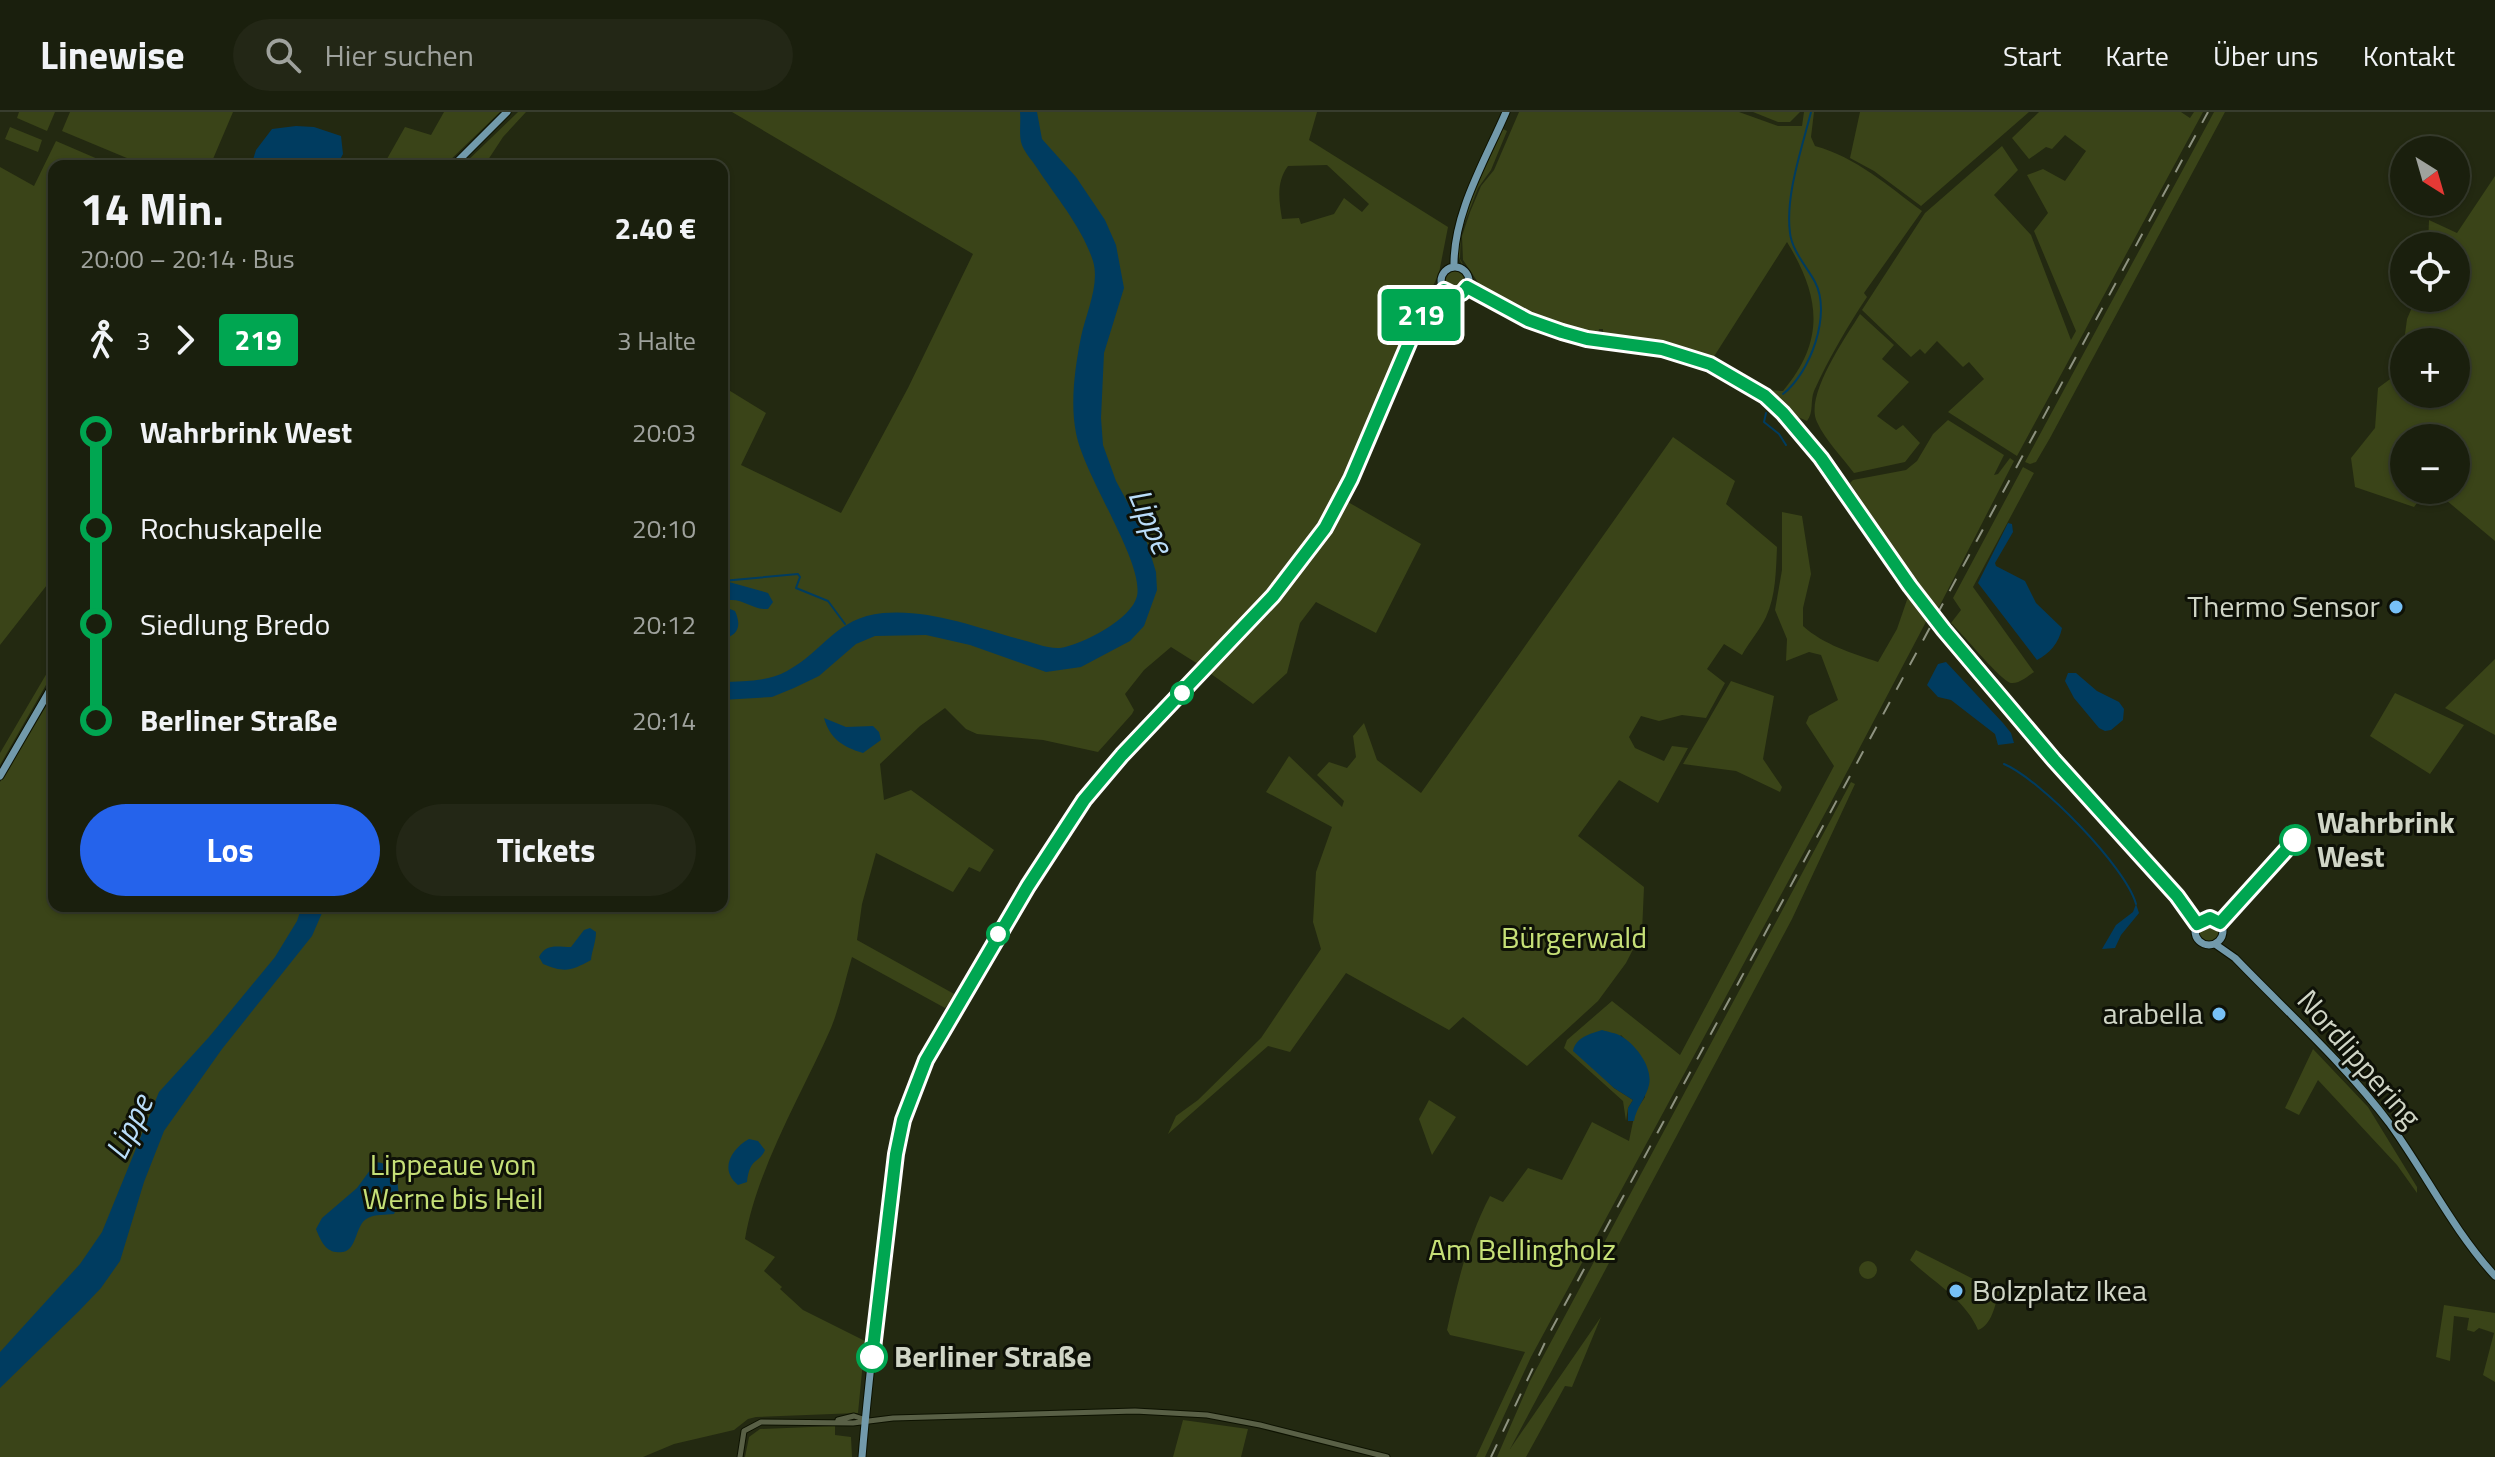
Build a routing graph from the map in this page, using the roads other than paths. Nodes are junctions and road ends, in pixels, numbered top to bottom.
1 (507, 112) edge
2 (1506, 112) edge
3 (459, 160) edge
4 (1454, 267) junction
5 (1467, 287) junction
6 (1444, 290) junction
7 (48, 693) edge
8 (0, 776) edge
9 (2201, 922) junction
10 (2219, 940) junction
11 (2495, 1276) edge
12 (865, 1420) junction
13 (1377, 1456) edge
14 (740, 1457) edge
15 (862, 1457) edge
16 (1387, 1457) edge

1 - 3 main road
2 - 4 main road
4 - 5 main road
4 - 6 main road
5 - 6 main road
5 - 9 main road
6 - 12 main road
7 - 8 main road
9 - 10 main road
9 - 10 main road
10 - 11 main road, Nordlippering
12 - 13 street
12 - 14 street
12 - 15 main road
13 - 16 street

